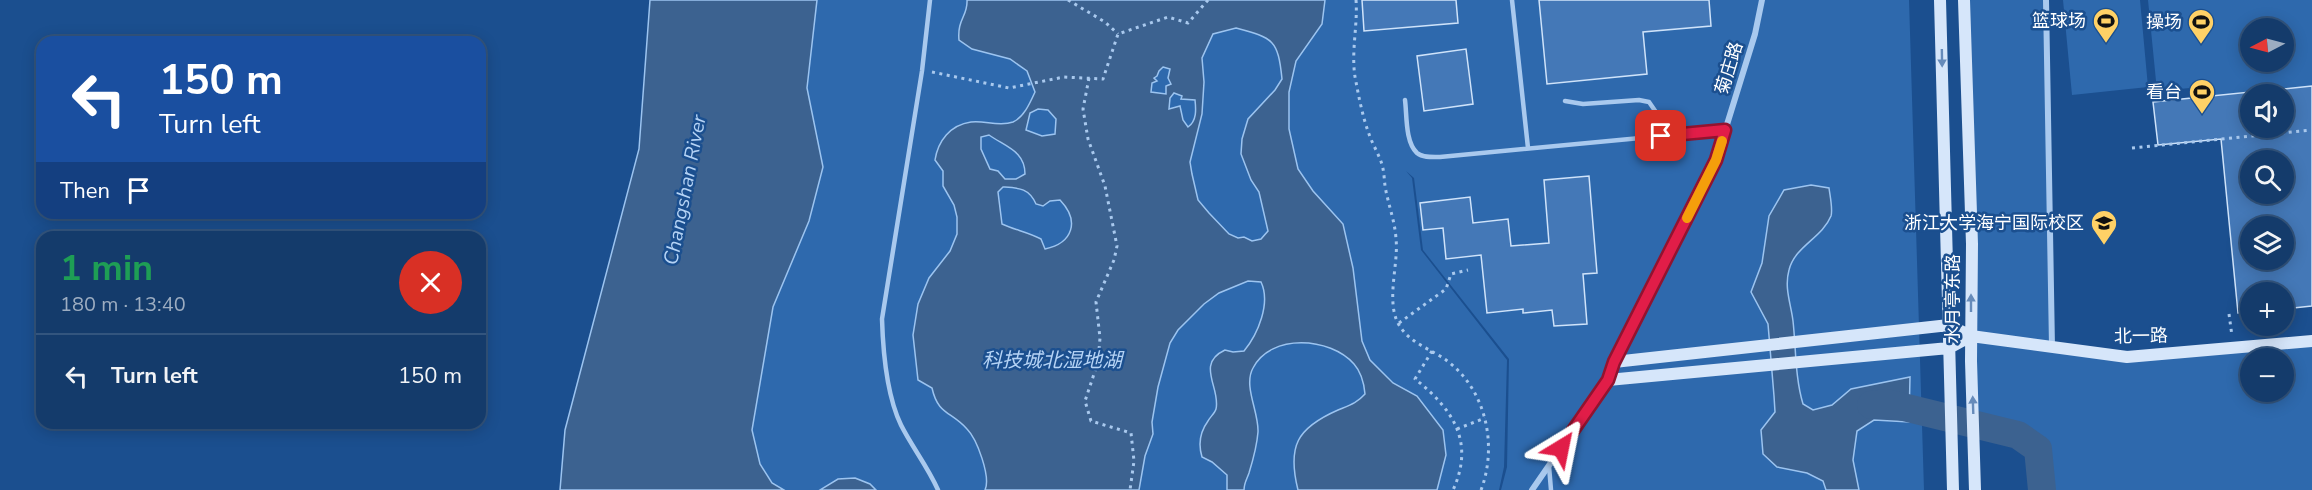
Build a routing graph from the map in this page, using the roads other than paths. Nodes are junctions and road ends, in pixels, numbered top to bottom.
1 (930, 0) edge
2 (1512, 0) edge
3 (1762, 0) edge
4 (1940, 0) edge
5 (1964, 0) edge
6 (2046, 0) edge
7 (1405, 100) dead end
8 (1565, 101) dead end
9 (1725, 130) junction
10 (1661, 136) junction
11 (1528, 148) junction
12 (1949, 325) junction
13 (1971, 336) junction
14 (2312, 341) edge
15 (2052, 347) junction
16 (1949, 348) junction
17 (1614, 362) junction
18 (1608, 380) junction
19 (1549, 465) junction
20 (938, 490) edge
21 (1532, 490) edge
22 (1551, 490) edge
23 (1953, 490) edge
24 (1975, 490) edge

1 - 20 lane
2 - 11 lane
3 - 9 street, 菊庄路
4 -> 12 street, 水月亭东路
13 -> 5 street, 水月亭东路
6 - 15 street
7 - 11 lane
8 - 10 lane
9 - 10 lane
9 - 17 street, 菊庄路
10 - 11 lane
12 - 13 street, 北一路
12 - 16 street, 水月亭东路
12 - 17 street
13 - 15 street, 北一路
13 - 16 street
24 -> 13 street, 水月亭东路
14 - 15 street, 北一路
16 - 18 street
16 - 23 street, 水月亭东路
17 - 18 street, 菊庄路
18 - 19 street, 菊庄路
19 - 21 street, 菊庄路
19 - 22 lane

